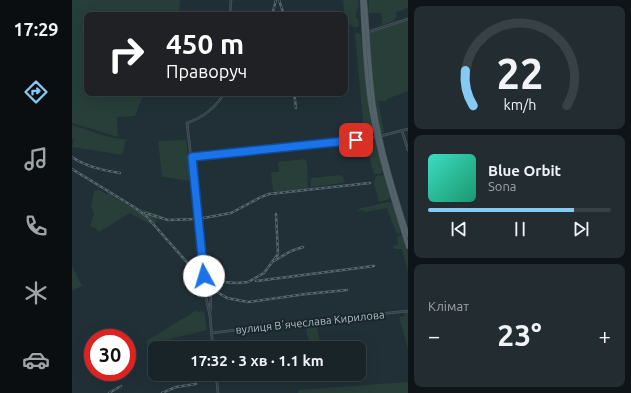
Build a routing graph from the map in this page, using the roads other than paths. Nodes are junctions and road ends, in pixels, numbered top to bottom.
1 (231, 0) edge
2 (362, 0) edge
3 (365, 0) edge
4 (230, 12) edge
5 (408, 19) edge
6 (368, 32) junction
7 (222, 96) edge
8 (408, 129) edge
9 (402, 131) junction
10 (378, 137) junction
11 (408, 150) edge
12 (192, 157) junction
13 (408, 236) edge
14 (408, 247) edge
15 (206, 286) junction
16 (211, 296) junction
17 (206, 297) junction
18 (212, 299) junction
19 (206, 301) junction
20 (408, 311) edge
21 (210, 316) junction
22 (212, 333) junction
23 (213, 341) edge
24 (217, 381) edge
25 (218, 393) edge

1 - 4 street
2 - 10 main road
3 - 6 main road
5 - 6 street
6 - 10 main road
7 - 12 street
8 - 9 street
9 - 10 street
9 - 11 street
10 - 12 street
10 - 13 main road
10 - 14 main road
12 - 15 street
15 - 16 street
15 - 17 street
16 - 17 street
16 - 18 street
17 - 19 street
18 - 19 street
18 - 21 street
19 - 21 street
20 - 22 street, вулиця Вʼячеслава Кирилова
21 - 22 street
22 - 23 street
24 - 25 street

